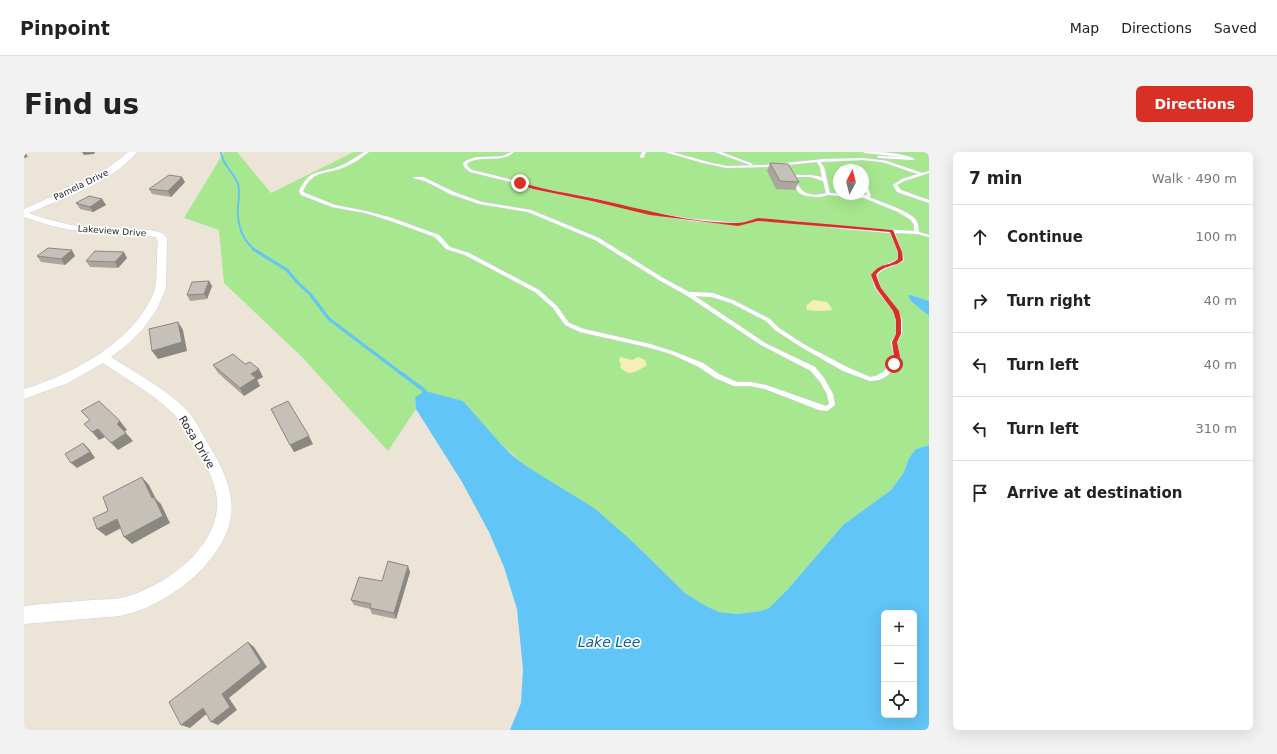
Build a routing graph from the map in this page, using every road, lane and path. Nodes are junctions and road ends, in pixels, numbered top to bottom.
1 (133, 152) edge
2 (367, 152) edge
3 (512, 152) edge
4 (644, 152) edge
5 (667, 152) edge
6 (717, 152) edge
7 (865, 152) edge
8 (642, 157) dead end
9 (837, 158) junction
10 (818, 161) junction
11 (840, 164) edge
12 (929, 172) edge
13 (922, 174) junction
14 (425, 180) dead end
15 (825, 180) junction
16 (828, 194) junction
17 (833, 194) edge
18 (869, 199) edge
19 (929, 202) edge
20 (24, 212) edge
21 (892, 231) junction
22 (917, 233) junction
23 (929, 236) edge
24 (688, 294) junction
25 (102, 357) junction
26 (24, 394) edge
27 (24, 615) edge

1 - 20 street, Pamela Drive
2 - 24 lane
3 - 21 lane
4 - 8 lane
5 - 10 lane
6 - 7 lane
9 - 10 lane
9 - 11 lane
9 - 13 lane
10 - 15 lane
12 - 13 lane
13 - 19 lane
14 - 24 lane
15 - 16 lane
15 - 16 lane
16 - 17 lane
18 - 22 lane
20 - 25 street, Lakeview Drive
21 - 22 lane
21 - 24 lane
22 - 23 lane
25 - 26 street, Lakeview Drive
25 - 27 street, Rosa Drive

